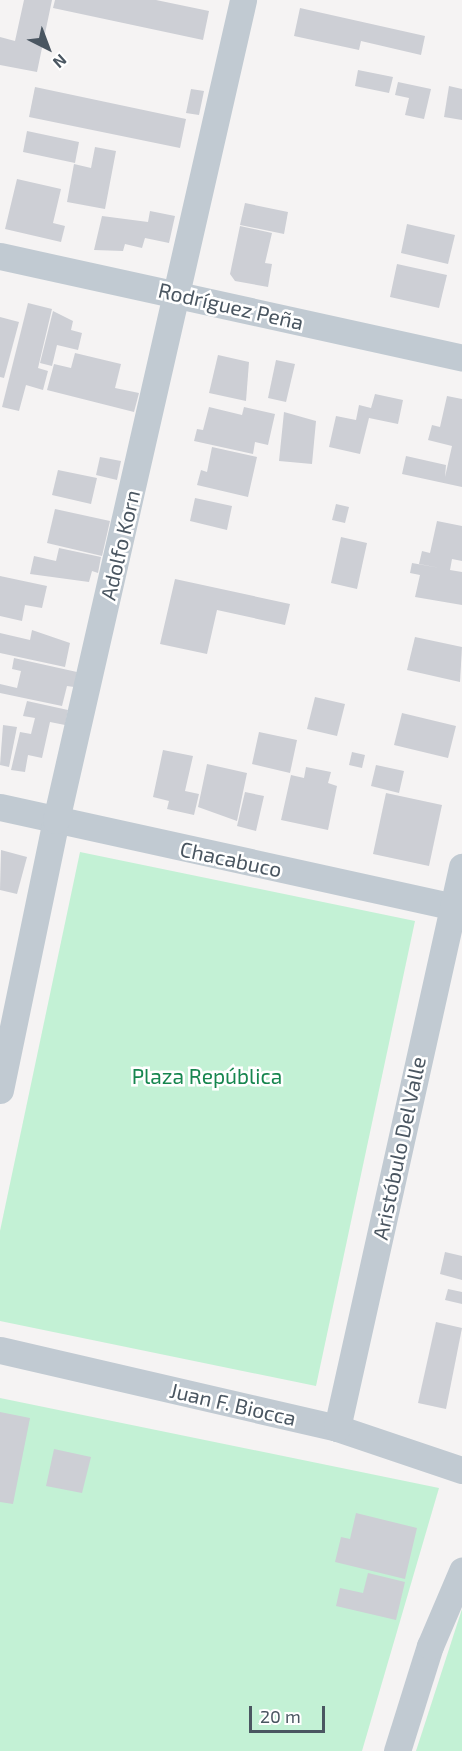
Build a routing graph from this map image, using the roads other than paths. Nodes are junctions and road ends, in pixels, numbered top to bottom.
1 (243, 0) edge
2 (0, 256) edge
3 (177, 294) junction
4 (462, 358) edge
5 (0, 807) edge
6 (56, 820) junction
7 (462, 867) edge
8 (457, 908) edge
9 (0, 1090) edge
10 (0, 1350) edge
11 (337, 1428) junction
12 (462, 1470) edge
13 (462, 1571) edge
14 (397, 1751) edge

1 - 3 street, Adolfo Korn
2 - 3 street, Rodríguez Peña
3 - 4 street, Rodríguez Peña
3 - 6 street, Adolfo Korn
5 - 6 street, Chacabuco
6 - 8 street, Chacabuco
6 - 9 street, Adolfo Korn
7 - 8 street, Aristóbulo Del Valle
8 - 11 street, Aristóbulo Del Valle
10 - 11 street, Juan F. Biocca
11 - 12 street, Juan F. Biocca
13 - 14 street

